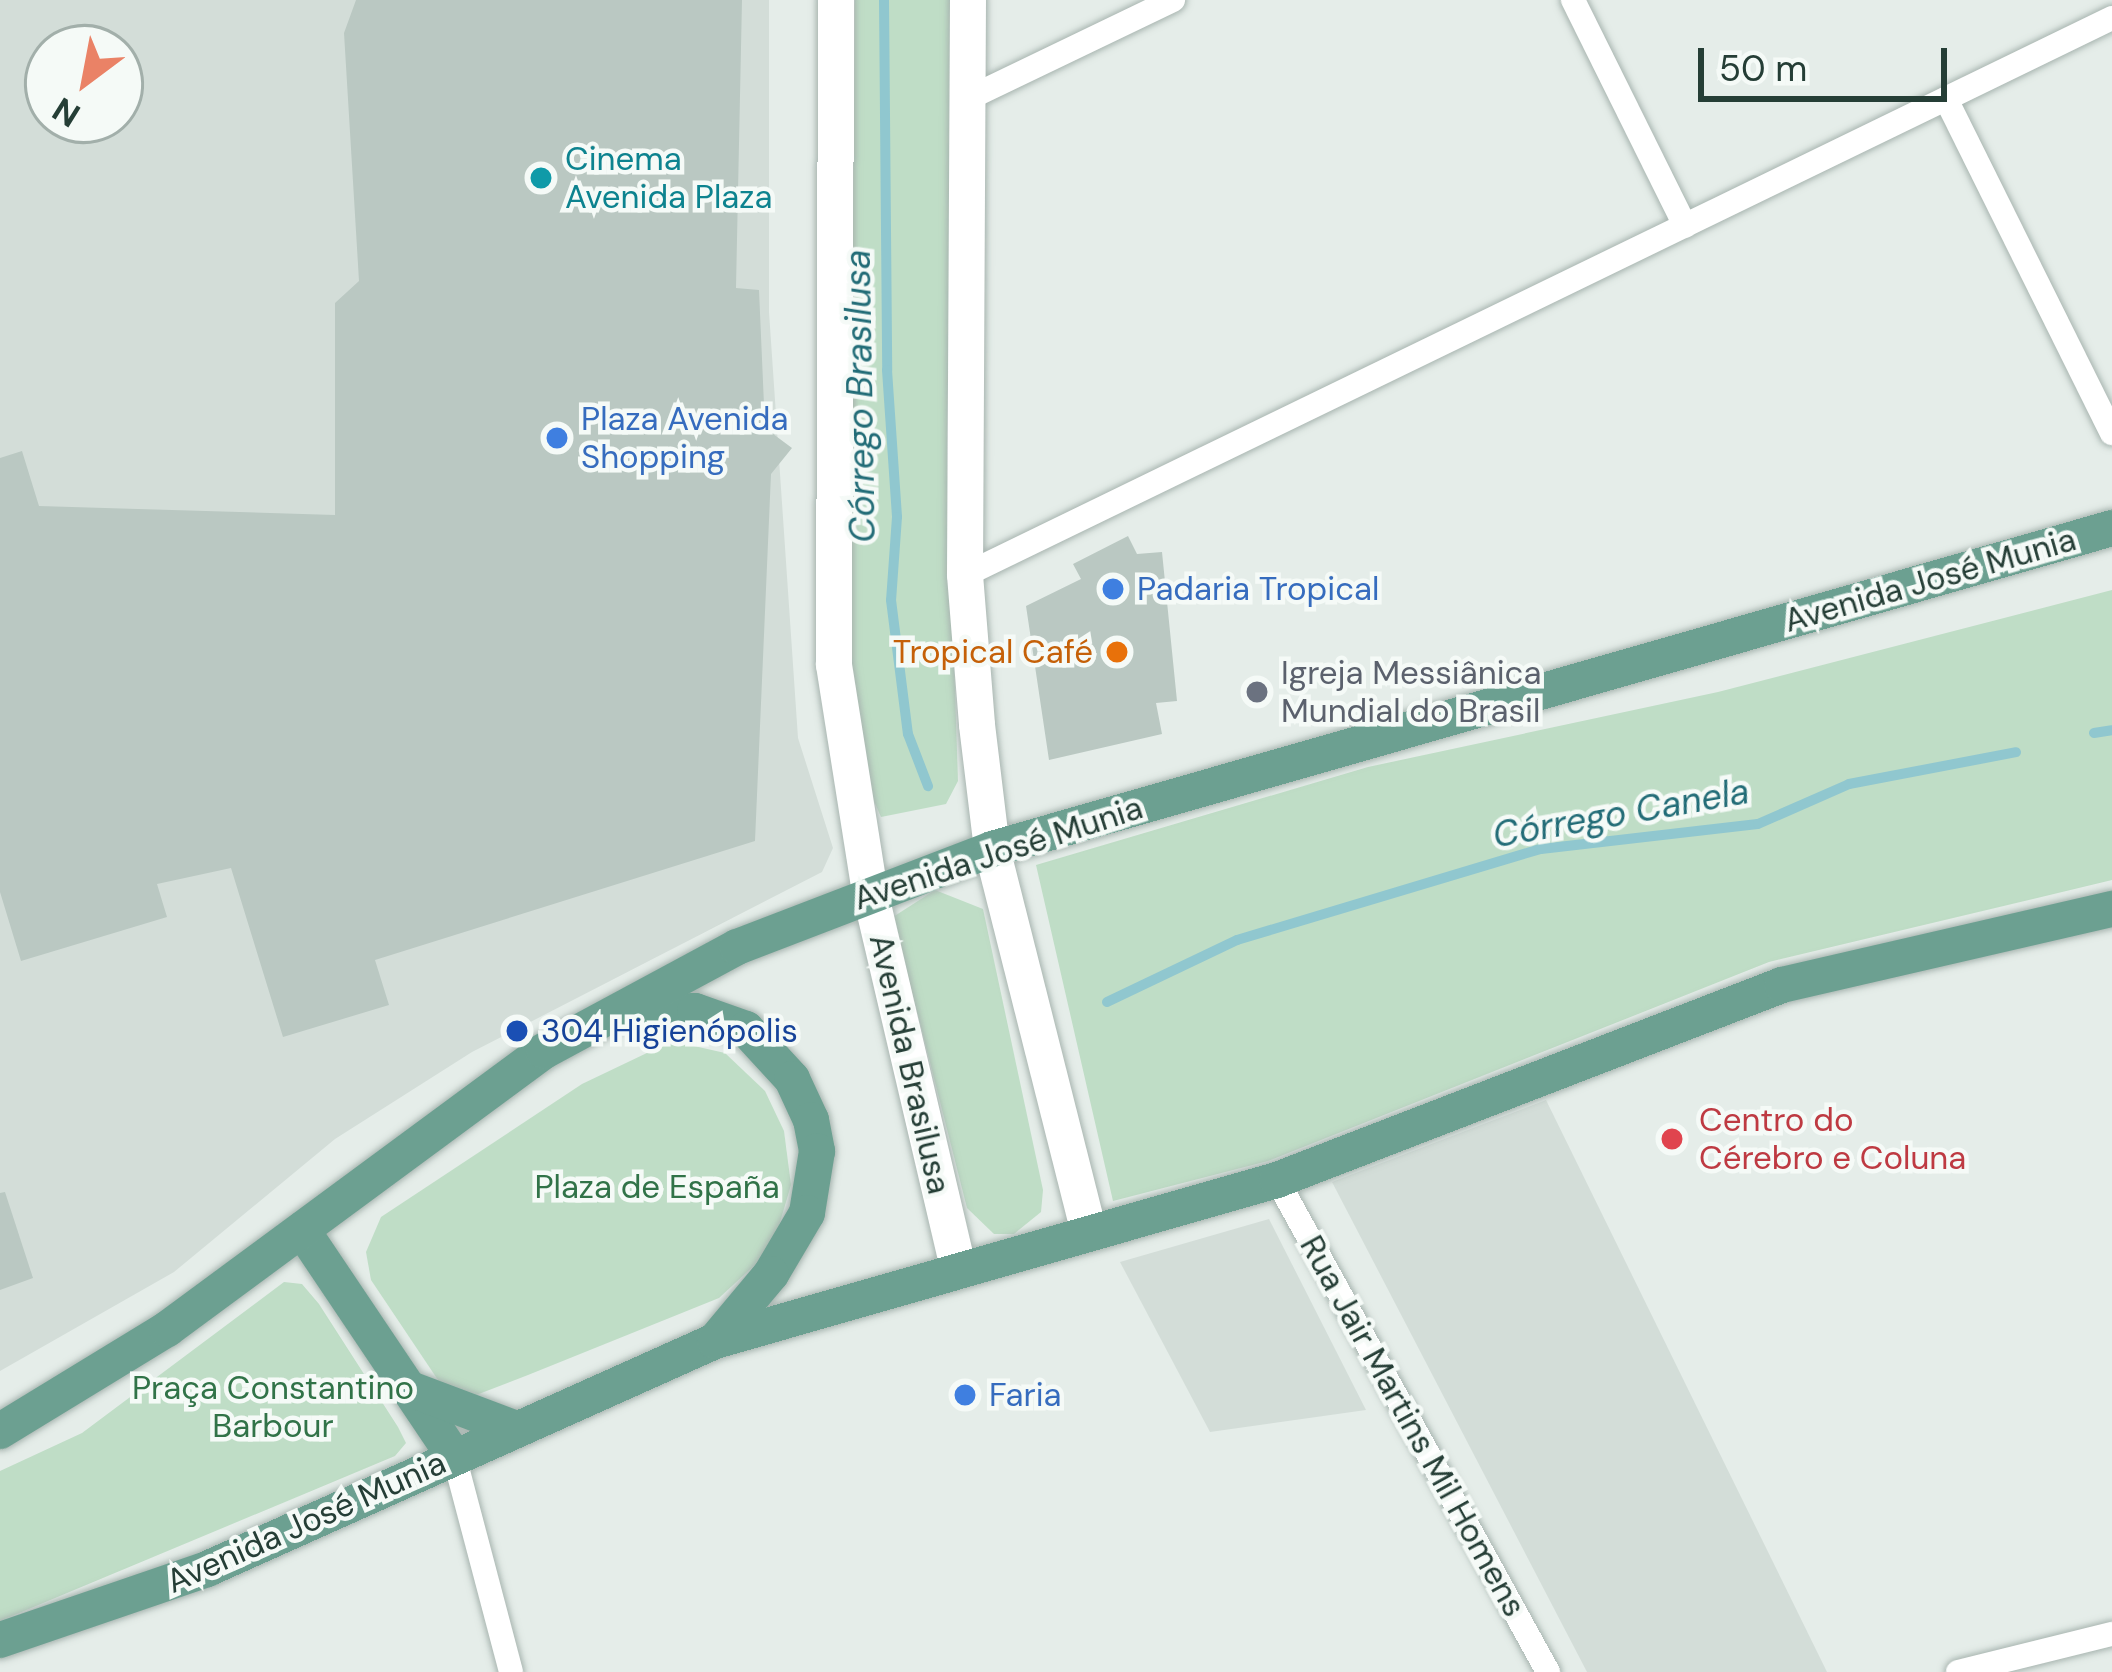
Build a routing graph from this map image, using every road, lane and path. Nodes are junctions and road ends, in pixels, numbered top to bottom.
1 (836, 0) edge
2 (968, 0) edge
3 (1173, 0) edge
4 (1574, 0) edge
5 (2112, 18) edge
6 (1946, 99) junction
7 (965, 100) junction
8 (1685, 226) junction
9 (2112, 433) edge
10 (2112, 528) edge
11 (965, 575) junction
12 (992, 850) junction
13 (870, 892) junction
14 (2112, 909) edge
15 (610, 1016) junction
16 (1277, 1180) junction
17 (1088, 1229) junction
18 (302, 1230) junction
19 (958, 1267) junction
20 (715, 1341) junction
21 (410, 1388) junction
22 (42, 1408) junction
23 (0, 1417) edge
24 (516, 1429) junction
25 (0, 1431) edge
26 (454, 1456) junction
27 (2112, 1634) edge
28 (0, 1640) edge
29 (511, 1672) edge
30 (1548, 1672) edge
31 (1958, 1672) edge

1 - 13 main road, Avenida Brasilusa
2 - 7 main road
3 - 7 street
4 - 8 street
5 - 6 street
6 - 8 street
6 - 9 street
7 - 11 main road
8 - 11 street
10 - 12 main road, Avenida José Munia
11 - 12 main road
12 - 13 main road, Avenida José Munia
12 - 17 main road
13 - 15 main road, Avenida José Munia
13 - 19 main road, Avenida Brasilusa
14 - 16 main road, Avenida José Munia
15 - 18 main road, Avenida José Munia
15 - 20 main road
16 - 17 main road, Avenida José Munia
16 - 30 street, Rua Jair Martins Mil Homens
17 - 19 main road, Avenida José Munia
18 - 21 main road
18 - 22 main road, Avenida José Munia
19 - 20 main road, Avenida José Munia
20 - 24 main road, Avenida José Munia
21 - 24 main road
21 - 26 main road
22 - 23 main road
22 - 25 main road, Avenida José Munia
24 - 26 main road, Avenida José Munia
26 - 28 main road, Avenida José Munia
26 - 29 street
27 - 31 street

